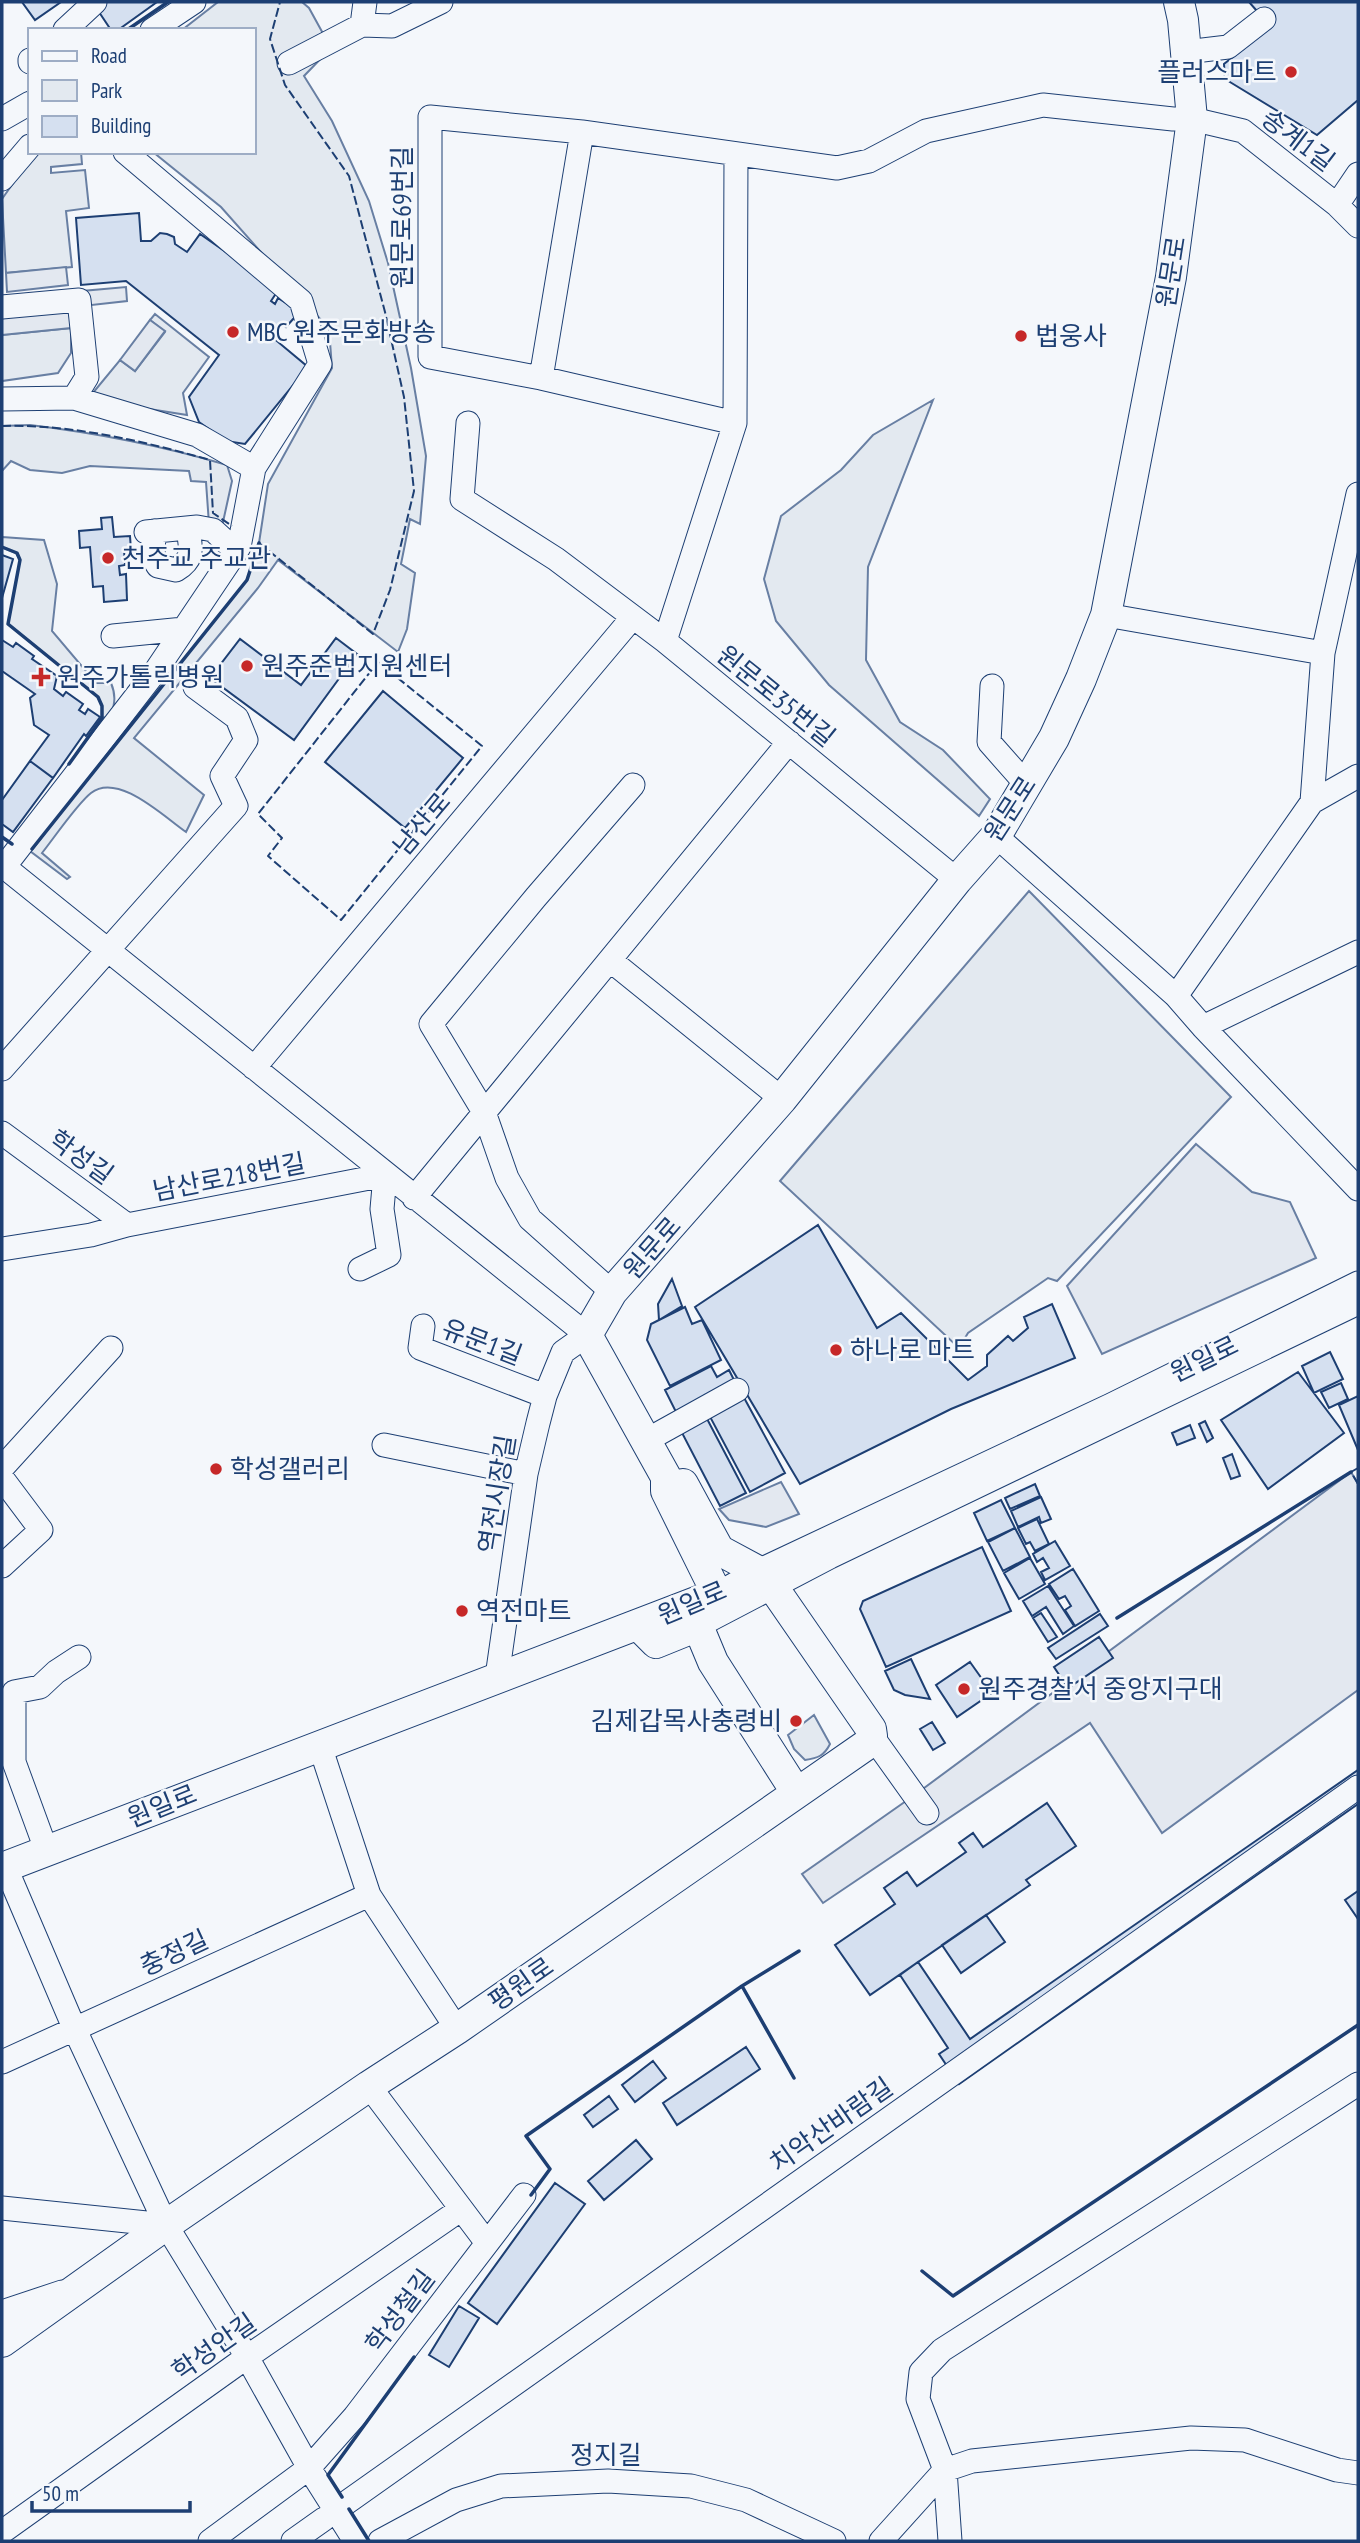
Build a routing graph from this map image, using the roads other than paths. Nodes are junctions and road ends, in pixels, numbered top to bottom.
1 (95, 2) edge
2 (194, 2) edge
3 (365, 2) edge
4 (442, 2) edge
5 (1179, 2) edge
6 (1264, 19) dead end
7 (362, 25) junction
8 (67, 28) edge
9 (155, 28) edge
10 (1186, 52) junction
11 (289, 63) dead end
12 (28, 104) edge
13 (1192, 119) junction
14 (2, 120) edge
15 (582, 132) junction
16 (28, 148) edge
17 (127, 154) edge
18 (736, 154) junction
19 (1358, 174) edge
20 (2, 179) edge
21 (1337, 205) junction
22 (1358, 226) edge
23 (2, 307) edge
24 (541, 378) junction
25 (74, 398) junction
26 (2, 399) edge
27 (468, 423) dead end
28 (735, 423) junction
29 (254, 468) junction
30 (1358, 494) edge
31 (188, 528) junction
32 (236, 551) junction
33 (1106, 615) junction
34 (633, 617) junction
35 (184, 629) junction
36 (113, 636) dead end
37 (665, 641) junction
38 (1323, 653) junction
39 (195, 687) dead end
40 (992, 687) dead end
41 (789, 742) junction
42 (1358, 776) edge
43 (633, 785) dead end
44 (1027, 785) junction
45 (1312, 802) junction
46 (996, 836) junction
47 (3, 866) edge
48 (957, 880) junction
49 (108, 952) junction
50 (1358, 952) edge
51 (610, 960) junction
52 (1176, 996) junction
53 (1203, 1027) junction
54 (254, 1068) junction
55 (2, 1069) edge
56 (782, 1099) junction
57 (484, 1112) junction
58 (2, 1133) edge
59 (385, 1175) junction
60 (1358, 1189) edge
61 (414, 1198) junction
62 (127, 1225) junction
63 (2, 1250) edge
64 (360, 1269) dead end
65 (1358, 1283) edge
66 (612, 1293) junction
67 (1358, 1303) edge
68 (423, 1326) dead end
69 (587, 1335) junction
70 (111, 1348) dead end
71 (737, 1390) dead end
72 (545, 1396) junction
73 (647, 1440) junction
74 (384, 1445) dead end
75 (2, 1468) edge
76 (526, 1474) junction
77 (2, 1478) edge
78 (666, 1478) junction
79 (2, 1566) edge
80 (766, 1579) junction
81 (717, 1594) junction
82 (638, 1625) junction
83 (698, 1626) junction
84 (79, 1657) dead end
85 (496, 1677) junction
86 (872, 1736) junction
87 (320, 1745) junction
88 (1358, 1787) edge
89 (796, 1792) junction
90 (927, 1813) dead end
91 (47, 1852) junction
92 (3, 1867) edge
93 (369, 1895) junction
94 (457, 2029) junction
95 (75, 2030) junction
96 (2, 2062) edge
97 (1358, 2084) edge
98 (369, 2085) junction
99 (524, 2195) dead end
100 (2, 2208) edge
101 (460, 2210) junction
102 (166, 2225) junction
103 (487, 2243) junction
104 (81, 2286) junction
105 (2, 2312) edge
106 (2, 2342) edge
107 (247, 2357) junction
108 (309, 2468) junction
109 (946, 2470) junction
110 (1358, 2473) edge
111 (330, 2515) junction
112 (2, 2532) edge
113 (210, 2541) edge
114 (293, 2541) edge
115 (355, 2541) edge
116 (380, 2541) edge
117 (834, 2541) edge
118 (881, 2541) edge
119 (950, 2541) edge

1 - 8 street
2 - 9 street
3 - 7 street
4 - 7 street
5 - 10 main road, 원문로
6 - 10 street
7 - 11 street
10 - 13 main road, 원문로
12 - 14 street
13 - 18 street, 원문로69번길
13 - 21 street, 송계1길
13 - 33 main road, 원문로
15 - 18 street, 원문로69번길
15 - 24 street
15 - 24 street, 원문로69번길
16 - 20 street
17 - 29 street
18 - 28 street
19 - 21 street
21 - 22 street, 송계1길
23 - 25 street
24 - 28 street, 원문로69번길
25 - 26 street
25 - 29 street
27 - 34 street, 원문로35번길
28 - 37 street
29 - 32 street
30 - 38 street
31 - 31 street
31 - 32 street
32 - 35 street
33 - 38 street
33 - 44 main road, 원문로
34 - 37 street, 원문로35번길
34 - 54 street, 남산로
35 - 36 street
35 - 47 street
37 - 41 street, 원문로35번길
38 - 45 street
39 - 49 street
40 - 44 street
41 - 48 street, 원문로35번길
41 - 51 street
42 - 45 street
43 - 57 street
44 - 46 main road, 원문로
45 - 52 street
46 - 48 main road, 원문로
46 - 52 street
47 - 49 street
48 - 56 main road, 원문로
49 - 54 street
49 - 55 street
50 - 53 street
51 - 56 street
51 - 57 street
52 - 53 street
53 - 60 street
54 - 59 street
56 - 66 main road, 원문로
57 - 61 street
57 - 66 street
58 - 62 street, 학성길
59 - 61 street
59 - 62 street, 남산로218번길
59 - 64 street
61 - 69 street
62 - 63 street, 남산로218번길
65 - 80 street, 원일로
66 - 69 main road, 원문로
67 - 80 street, 원일로
68 - 72 street, 유문1길
69 - 72 street, 역전시장길
69 - 73 main road
70 - 75 street
71 - 73 street
72 - 76 street, 역전시장길
73 - 78 main road
74 - 76 street
76 - 85 street, 역전시장길
77 - 79 street
78 - 80 main road
78 - 81 main road
80 - 81 street, 원일로
80 - 83 street
80 - 86 main road
81 - 82 main road, 원일로
81 - 83 street
82 - 83 main road
82 - 85 main road, 원일로
83 - 89 main road
84 - 91 street
85 - 87 main road, 원일로
86 - 89 main road, 평원로
86 - 90 street
87 - 91 main road, 원일로
87 - 93 street
88 - 111 street, 치악산바람길
89 - 94 main road, 평원로
91 - 92 main road, 원일로
92 - 95 street
93 - 94 street
93 - 95 street, 충정길
94 - 98 main road, 평원로
95 - 96 street, 충정길
95 - 102 street
97 - 109 street
98 - 101 street
98 - 102 main road, 평원로
99 - 103 street, 학성철길
100 - 102 street
101 - 103 street
101 - 107 street, 학성안길
102 - 104 main road, 평원로
102 - 107 street
103 - 108 street, 학성철길
104 - 105 street
104 - 106 main road, 평원로
107 - 108 street
107 - 112 street, 학성안길
108 - 111 street
108 - 113 street, 학성철길
109 - 110 street
109 - 118 street
109 - 119 street
111 - 114 street, 치악산바람길
111 - 115 street
116 - 117 street, 정지길

